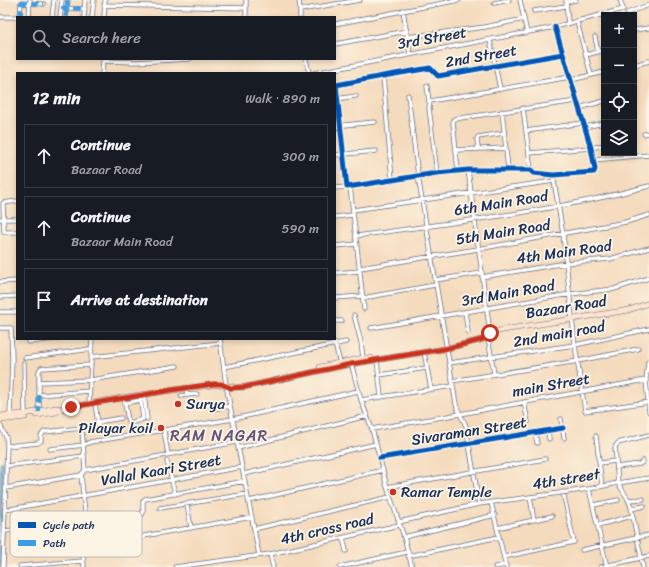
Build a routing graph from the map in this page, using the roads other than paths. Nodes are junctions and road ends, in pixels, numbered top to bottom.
1 (54, 0) edge
2 (62, 0) edge
3 (68, 0) edge
4 (85, 0) edge
5 (94, 0) edge
6 (105, 0) edge
7 (246, 0) edge
8 (298, 0) edge
9 (360, 0) edge
10 (459, 0) edge
11 (509, 0) edge
12 (520, 0) edge
13 (576, 0) edge
14 (620, 0) edge
15 (30, 2) edge
16 (494, 3) dead end
17 (566, 3) edge
18 (44, 4) dead end
19 (104, 5) junction
20 (649, 5) edge
21 (61, 8) junction
22 (245, 8) junction
23 (68, 9) junction
24 (85, 9) junction
25 (623, 9) junction
26 (300, 10) junction
27 (403, 10) junction
28 (534, 11) dead end
29 (613, 12) edge
30 (625, 12) edge
31 (632, 12) edge
32 (20, 16) edge
33 (29, 16) edge
34 (52, 16) edge
35 (60, 16) edge
36 (66, 16) edge
37 (84, 16) edge
38 (92, 16) edge
39 (104, 16) edge
40 (246, 16) edge
41 (300, 16) edge
42 (601, 16) edge
43 (16, 17) edge
44 (0, 18) edge
45 (524, 19) junction
46 (577, 22) junction
47 (336, 24) edge
48 (568, 24) junction
49 (555, 27) junction
50 (649, 28) edge
51 (637, 30) edge
52 (407, 31) junction
53 (527, 33) junction
54 (407, 37) junction
55 (595, 37) dead end
56 (490, 40) junction
57 (336, 44) edge
58 (601, 51) edge
59 (598, 52) junction
60 (410, 54) junction
61 (563, 54) junction
62 (586, 55) junction
63 (103, 60) edge
64 (172, 60) edge
65 (306, 60) edge
66 (649, 61) edge
67 (637, 64) edge
68 (495, 66) junction
69 (102, 72) edge
70 (309, 72) edge
71 (319, 72) edge
72 (601, 73) edge
73 (591, 75) junction
74 (383, 76) junction
75 (570, 79) junction
76 (427, 86) dead end
77 (500, 89) junction
78 (408, 95) dead end
79 (356, 96) dead end
80 (336, 99) edge
81 (577, 101) junction
82 (429, 102) junction
83 (601, 102) edge
84 (524, 108) junction
85 (579, 108) junction
86 (502, 112) junction
87 (375, 122) dead end
88 (601, 122) edge
89 (584, 125) junction
90 (336, 126) edge
91 (340, 126) junction
92 (526, 131) junction
93 (504, 133) junction
94 (649, 133) edge
95 (644, 134) dead end
96 (601, 146) edge
97 (506, 148) junction
98 (591, 148) junction
99 (478, 149) junction
100 (456, 150) junction
101 (376, 151) dead end
102 (529, 152) junction
103 (343, 154) junction
104 (336, 155) edge
105 (637, 155) edge
106 (624, 156) edge
107 (649, 156) edge
108 (594, 160) junction
109 (508, 169) junction
110 (468, 170) junction
111 (531, 170) junction
112 (458, 171) junction
113 (436, 173) junction
114 (553, 175) junction
115 (418, 176) junction
116 (392, 179) junction
117 (554, 181) junction
118 (649, 186) edge
119 (348, 187) junction
120 (336, 188) edge
121 (471, 193) junction
122 (422, 200) junction
123 (16, 202) edge
124 (559, 206) junction
125 (353, 210) junction
126 (649, 214) edge
127 (353, 215) junction
128 (336, 217) edge
129 (2, 218) edge
130 (16, 219) edge
131 (475, 220) junction
132 (427, 226) junction
133 (16, 232) edge
134 (563, 234) junction
135 (356, 236) junction
136 (357, 244) junction
137 (336, 246) edge
138 (649, 248) edge
139 (478, 249) junction
140 (431, 255) junction
141 (566, 263) junction
142 (360, 269) junction
143 (336, 273) edge
144 (482, 275) junction
145 (649, 278) edge
146 (435, 280) junction
147 (16, 281) edge
148 (0, 282) edge
149 (435, 285) junction
150 (570, 294) junction
151 (16, 296) edge
152 (363, 297) junction
153 (0, 298) edge
154 (336, 298) edge
155 (649, 305) edge
156 (486, 308) junction
157 (364, 309) dead end
158 (0, 312) edge
159 (16, 312) edge
160 (466, 312) junction
161 (354, 316) dead end
162 (442, 316) junction
163 (336, 321) edge
164 (342, 321) dead end
165 (572, 321) junction
166 (0, 328) edge
167 (12, 328) junction
168 (16, 328) edge
169 (371, 328) dead end
170 (649, 329) edge
171 (468, 332) dead end
172 (488, 336) junction
173 (47, 340) edge
174 (92, 340) edge
175 (220, 341) edge
176 (28, 342) dead end
177 (346, 342) dead end
178 (337, 343) junction
179 (575, 345) junction
180 (446, 348) junction
181 (91, 349) junction
182 (638, 349) dead end
183 (424, 352) junction
184 (91, 357) junction
185 (492, 357) junction
186 (25, 358) dead end
187 (363, 358) junction
188 (377, 360) junction
189 (649, 361) edge
190 (350, 362) junction
191 (578, 362) junction
192 (24, 363) dead end
193 (340, 363) junction
194 (449, 363) junction
195 (91, 365) junction
196 (177, 366) dead end
197 (224, 367) junction
198 (427, 368) junction
199 (494, 374) junction
200 (379, 375) junction
201 (90, 380) junction
202 (452, 381) junction
203 (39, 382) junction
204 (647, 382) edge
205 (228, 386) junction
206 (453, 386) junction
207 (186, 388) junction
208 (431, 389) junction
209 (90, 391) junction
210 (358, 391) junction
211 (583, 392) junction
212 (197, 394) dead end
213 (187, 395) junction
214 (38, 396) junction
215 (142, 396) junction
216 (181, 396) dead end
217 (381, 396) junction
218 (124, 400) junction
219 (361, 400) junction
220 (524, 402) junction
221 (648, 402) edge
222 (92, 403) junction
223 (230, 406) junction
224 (211, 408) dead end
225 (61, 409) junction
226 (39, 412) junction
227 (649, 412) edge
228 (25, 414) junction
229 (460, 414) junction
230 (10, 415) junction
231 (0, 416) edge
232 (367, 416) junction
233 (121, 418) dead end
234 (146, 418) dead end
235 (233, 419) junction
236 (561, 419) dead end
237 (0, 420) edge
238 (98, 422) junction
239 (528, 422) dead end
240 (0, 425) edge
241 (563, 428) junction
242 (372, 429) junction
243 (548, 430) junction
244 (99, 431) dead end
245 (164, 431) junction
246 (535, 433) junction
247 (596, 436) dead end
248 (649, 436) edge
249 (564, 438) dead end
250 (549, 439) dead end
251 (237, 442) junction
252 (537, 443) dead end
253 (376, 444) junction
254 (468, 444) junction
255 (84, 445) junction
256 (7, 446) junction
257 (238, 448) junction
258 (50, 449) dead end
259 (168, 454) junction
260 (84, 456) junction
261 (380, 458) junction
262 (545, 459) dead end
263 (167, 461) dead end
264 (616, 461) junction
265 (643, 461) dead end
266 (600, 463) junction
267 (6, 466) junction
268 (242, 467) junction
269 (617, 467) junction
270 (85, 470) junction
271 (383, 470) junction
272 (473, 471) junction
273 (244, 474) junction
274 (81, 475) junction
275 (649, 478) edge
276 (171, 480) junction
277 (245, 481) junction
278 (618, 483) junction
279 (602, 486) junction
280 (387, 487) junction
281 (6, 488) junction
282 (589, 489) junction
283 (563, 492) junction
284 (175, 494) junction
285 (247, 494) junction
286 (84, 496) junction
287 (390, 497) junction
288 (530, 497) junction
289 (618, 500) dead end
290 (628, 500) junction
291 (643, 500) dead end
292 (249, 501) junction
293 (491, 502) junction
294 (187, 504) junction
295 (479, 504) junction
296 (594, 505) junction
297 (644, 506) dead end
298 (160, 508) dead end
299 (631, 508) junction
300 (6, 510) junction
301 (85, 511) edge
302 (142, 514) edge
303 (495, 515) junction
304 (552, 516) dead end
305 (632, 516) junction
306 (252, 517) junction
307 (534, 520) junction
308 (399, 523) junction
309 (598, 525) junction
310 (191, 528) junction
311 (497, 528) junction
312 (254, 529) junction
313 (10, 530) edge
314 (5, 531) junction
315 (649, 535) edge
316 (404, 537) junction
317 (499, 537) junction
318 (142, 538) edge
319 (343, 538) junction
320 (637, 538) junction
321 (602, 546) junction
322 (582, 550) dead end
323 (346, 551) dead end
324 (270, 554) junction
325 (408, 554) junction
326 (259, 556) junction
327 (649, 556) edge
328 (84, 557) edge
329 (504, 557) junction
330 (641, 557) junction
331 (84, 561) junction
332 (20, 566) dead end
333 (506, 566) edge
334 (607, 566) edge
335 (3, 567) edge
336 (84, 567) edge
337 (174, 567) edge
338 (273, 567) edge
339 (340, 567) edge
340 (412, 567) edge
341 (495, 567) edge
342 (601, 567) edge
343 (643, 567) edge

1 - 34 street
2 - 21 street
3 - 23 street
4 - 24 street
5 - 38 street
6 - 19 street
7 - 22 street
8 - 26 street
9 - 26 street
10 - 27 street
11 - 16 street
12 - 45 street
13 - 17 street
14 - 25 street
15 - 18 street
15 - 32 street
15 - 33 street
17 - 28 street
17 - 48 street
19 - 22 street
19 - 39 street
20 - 31 street
21 - 23 street
21 - 35 street
22 - 40 street
23 - 24 street
23 - 36 street
24 - 37 street
25 - 29 street, 3rd Street
25 - 30 street
26 - 41 street
27 - 47 street
27 - 52 street
42 - 46 street, 3rd Street
43 - 44 street
45 - 53 street
45 - 54 street
46 - 48 street, 3rd Street
46 - 62 street
48 - 49 street, 3rd Street
49 - 53 street, 3rd Street
49 - 61 street
50 - 51 street
52 - 54 street
52 - 57 street
53 - 56 street, 3rd Street
54 - 60 street
55 - 59 street
56 - 60 street, 3rd Street
56 - 68 street
58 - 59 street
59 - 62 street
60 - 71 street, 3rd Street
61 - 68 street, 2nd Street
61 - 75 street
62 - 73 street
63 - 64 street
63 - 69 street
65 - 70 street
66 - 67 street
68 - 74 street, 2nd Street
68 - 77 street
72 - 73 street
73 - 75 street
74 - 80 street
74 - 116 street
75 - 77 street
75 - 81 street
76 - 82 street
77 - 82 street
78 - 115 street
79 - 80 street
80 - 91 street
81 - 84 street
81 - 85 street
82 - 113 street
83 - 85 street
84 - 86 street
84 - 92 street
85 - 89 street
86 - 93 street
86 - 100 street
87 - 91 street
88 - 89 street
89 - 92 street
89 - 98 street
90 - 91 street
91 - 103 street
92 - 102 street
93 - 97 street
93 - 99 street
94 - 95 street
96 - 98 street
97 - 99 street
97 - 109 street
98 - 102 street
98 - 108 street
99 - 100 street
100 - 112 street
101 - 103 street
102 - 111 street
103 - 104 street
103 - 119 street
105 - 107 street
106 - 108 street
108 - 114 street
109 - 110 street
109 - 111 street
110 - 112 street
110 - 121 street
111 - 114 street
112 - 113 street
113 - 115 street
114 - 117 street
115 - 116 street
115 - 122 street
116 - 119 street
117 - 121 street
117 - 124 street
118 - 124 street, 6th Main Road
119 - 120 street
119 - 125 street
121 - 122 street
121 - 131 street
122 - 125 street
122 - 132 street
123 - 129 street
124 - 131 street, 6th Main Road
124 - 134 street
125 - 127 street
126 - 134 street, 5th Main Road
127 - 128 street
127 - 135 street
129 - 130 street
129 - 133 street
131 - 132 street, 6th Main Road
131 - 139 street
132 - 135 street, 6th Main Road
132 - 140 street
134 - 139 street, 5th Main Road
134 - 141 street
135 - 136 street
136 - 137 street
136 - 142 street
138 - 141 street, 4th Main Road
139 - 140 street, 5th Main Road
139 - 144 street
140 - 142 street, 5th Main Road
140 - 146 street
141 - 144 street, 4th Main Road
141 - 150 street
142 - 143 street, 5th Main Road
142 - 152 street
144 - 146 street, 4th Main Road
144 - 156 street
145 - 150 street, 3rd Main Road
146 - 149 street
147 - 148 street
149 - 152 street
149 - 162 street
150 - 156 street, 3rd Main Road
150 - 165 street
151 - 153 street
152 - 154 street
152 - 157 street
155 - 165 main road, Bazaar Road
156 - 160 street, 3rd Main Road
156 - 172 street
158 - 159 street
160 - 162 street, 3rd Main Road
160 - 171 street
161 - 187 street
162 - 169 street, 3rd Main Road
162 - 180 street
163 - 164 street
165 - 172 main road, Bazaar Road
165 - 179 street
166 - 167 street
167 - 168 street
167 - 230 street
170 - 179 street, 2nd main road
172 - 180 main road, Bazaar Road
172 - 185 street
173 - 176 street
174 - 181 street
175 - 184 street
175 - 197 street
177 - 178 street
178 - 193 street
178 - 197 street
179 - 185 street, 2nd main road
179 - 191 street
180 - 183 main road, Bazaar Road
180 - 187 main road
180 - 194 street
181 - 184 street
181 - 186 street
182 - 191 street
183 - 188 main road, Bazaar Road
183 - 198 street
184 - 195 street
185 - 194 street, 2nd main road
185 - 199 street
187 - 190 main road
188 - 190 main road, Bazaar Road
188 - 200 street
189 - 204 street
190 - 193 main road
190 - 205 main road
190 - 210 street
191 - 199 street
191 - 211 street
192 - 228 street
193 - 205 main road
194 - 202 street
195 - 201 street
195 - 203 street
196 - 201 street
197 - 205 street
198 - 200 street
198 - 208 street
199 - 202 street
200 - 217 street
201 - 203 street
201 - 209 street
202 - 206 street
203 - 214 street
204 - 211 street, main Street
204 - 221 street
205 - 207 main road
205 - 223 street
206 - 208 street
206 - 229 street
207 - 213 street
207 - 215 main road
208 - 217 street
209 - 214 street
209 - 222 street
210 - 219 street
210 - 235 street
211 - 220 street, main Street
211 - 221 street
212 - 213 street
213 - 216 street
214 - 226 street
215 - 218 main road
215 - 218 street
215 - 234 street
217 - 219 street
218 - 222 main road
219 - 232 street
220 - 229 street, main Street
220 - 239 street
221 - 227 street
222 - 225 main road
222 - 238 street
223 - 224 street
223 - 235 street
225 - 226 main road
225 - 237 main road
226 - 228 main road
228 - 230 main road
229 - 242 street, main Street
229 - 254 street
230 - 231 main road
232 - 242 street
232 - 257 street
233 - 238 street
235 - 245 street
235 - 251 street
236 - 241 street
238 - 244 street
240 - 256 street
241 - 243 street, Sivaraman Street
241 - 249 street
242 - 253 street
243 - 246 street, Sivaraman Street
243 - 250 street
245 - 255 street
245 - 259 street
246 - 252 street
246 - 254 street, Sivaraman Street
247 - 266 street
248 - 264 street
251 - 257 street
251 - 259 street
253 - 261 street
253 - 273 street
254 - 261 street, Sivaraman Street
254 - 272 street
255 - 256 street
255 - 258 street
255 - 260 street
256 - 267 street
257 - 268 street
259 - 270 street
260 - 267 street
260 - 270 street
261 - 271 street
262 - 272 street
263 - 276 street
264 - 266 street
264 - 269 street
265 - 269 street
266 - 279 street
267 - 281 street
268 - 273 street
268 - 276 street, Vallal Kaari Street
269 - 278 street
270 - 274 street
271 - 280 street
271 - 292 street
272 - 280 street
272 - 295 street
273 - 277 street
274 - 281 street
274 - 286 street
275 - 278 street
276 - 284 street
276 - 286 street, Vallal Kaari Street
277 - 284 street
277 - 285 street
278 - 279 street, 4th street
278 - 290 street, 4th street
279 - 282 street, 4th street
280 - 287 street
281 - 300 street
282 - 283 street, 4th street
282 - 296 street
283 - 288 street, 4th street
283 - 329 street
284 - 302 street
285 - 292 street
285 - 294 street
286 - 300 street, Vallal Kaari Street
286 - 301 street
287 - 308 street
287 - 312 street
288 - 293 street, 4th street
288 - 307 street
289 - 296 street
290 - 291 street
290 - 299 street, 4th street
292 - 306 street
293 - 295 street, 4th street
293 - 303 street
294 - 298 street
294 - 310 street
295 - 308 street, 4th cross road
296 - 309 street
297 - 299 street
299 - 305 street, 4th street
300 - 314 street
303 - 311 street
303 - 316 street
304 - 307 street
305 - 309 street
305 - 320 street, 4th street
306 - 310 street
306 - 312 street
307 - 311 street
308 - 316 street
308 - 319 street, 4th cross road
309 - 321 street
310 - 318 street
311 - 317 street
312 - 326 street
313 - 314 street
314 - 335 street
315 - 320 street
316 - 325 street
317 - 325 street
317 - 329 street
319 - 323 street
319 - 324 street, 4th cross road
320 - 321 street
320 - 330 street, 4th street
321 - 322 street
321 - 334 street
324 - 326 street, 4th cross road
324 - 338 street
325 - 339 street
325 - 340 street
326 - 337 street, 4th cross road
327 - 330 street
328 - 331 street
329 - 333 street
330 - 334 street
330 - 343 street, 4th street
331 - 332 street
331 - 336 street
333 - 341 street
334 - 342 street

